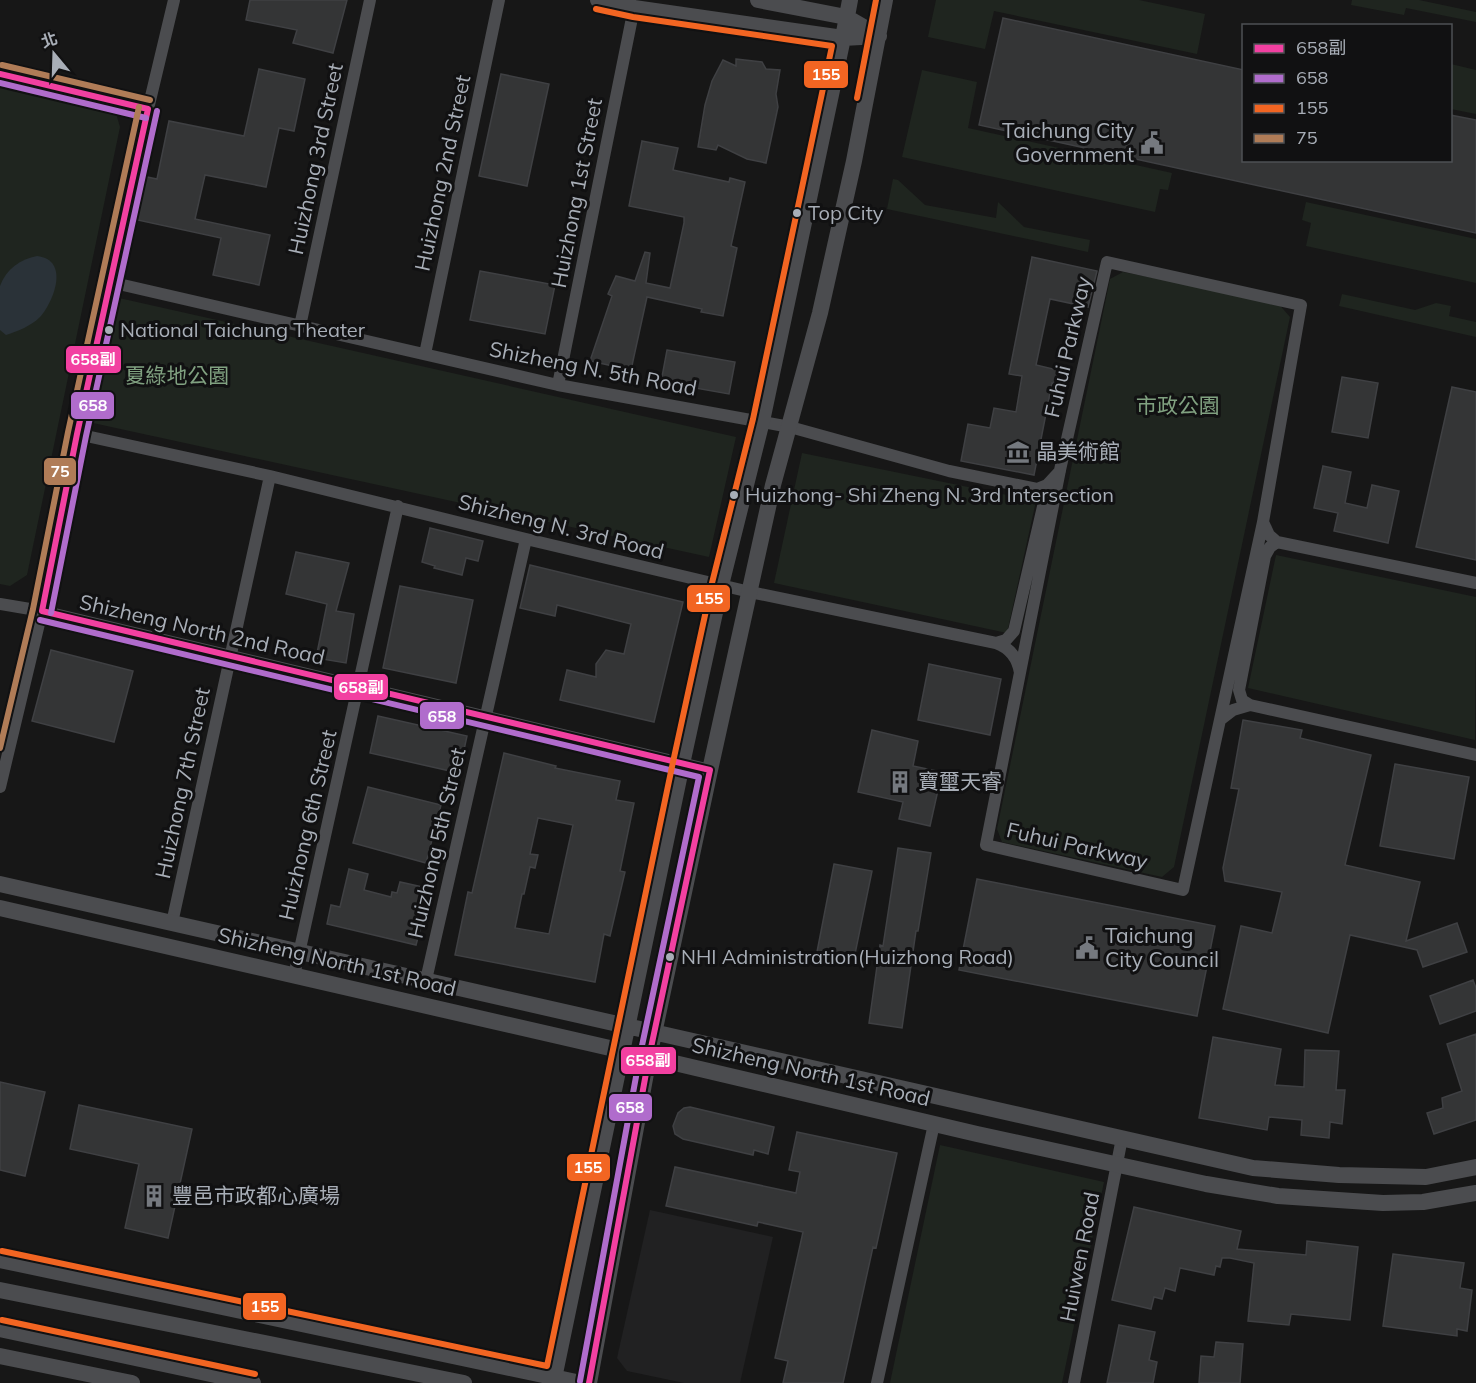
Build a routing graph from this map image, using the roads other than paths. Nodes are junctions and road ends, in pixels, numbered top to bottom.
1 (174, 0) edge
2 (370, 0) edge
3 (499, 0) edge
4 (598, 0) edge
5 (758, 0) edge
6 (885, 0) edge
7 (634, 8) junction
8 (848, 8) edge
9 (879, 36) junction
10 (843, 38) junction
11 (0, 74) edge
12 (148, 108) junction
13 (110, 282) junction
14 (300, 326) junction
15 (425, 354) junction
16 (558, 385) junction
17 (762, 421) junction
18 (790, 427) junction
19 (77, 434) junction
20 (1060, 470) junction
21 (270, 476) junction
22 (1036, 489) junction
23 (398, 506) junction
24 (1263, 522) junction
25 (526, 539) junction
26 (1277, 542) junction
27 (1026, 576) junction
28 (1040, 577) junction
29 (1476, 583) edge
30 (721, 585) junction
31 (750, 592) junction
32 (0, 604) edge
33 (42, 611) junction
34 (1247, 623) junction
35 (996, 643) junction
36 (230, 656) junction
37 (1020, 674) junction
38 (359, 687) junction
39 (1250, 705) junction
40 (486, 717) junction
41 (1220, 720) junction
42 (1476, 754) edge
43 (682, 764) junction
44 (710, 770) junction
45 (0, 787) edge
46 (0, 884) edge
47 (0, 908) edge
48 (172, 923) junction
49 (300, 952) junction
50 (294, 976) junction
51 (426, 980) junction
52 (627, 1026) junction
53 (655, 1032) junction
54 (622, 1050) junction
55 (649, 1057) junction
56 (934, 1124) junction
57 (1122, 1138) junction
58 (1118, 1164) junction
59 (1476, 1167) edge
60 (1476, 1193) edge
61 (0, 1260) edge
62 (0, 1290) edge
63 (0, 1329) edge
64 (0, 1356) edge
65 (554, 1380) edge
66 (132, 1383) edge
67 (253, 1383) edge
68 (464, 1383) edge
69 (581, 1383) edge
70 (589, 1383) edge
71 (877, 1383) edge
72 (1074, 1383) edge

1 - 12 street
2 - 14 street, Huizhong 3rd Street
3 - 15 street, Huizhong 2nd Street
4 - 7 street
5 - 8 street
6 - 9 street
7 - 10 street
7 - 16 street, Huizhong 1st Street
8 - 9 street
8 - 10 street
9 - 10 street
9 - 18 street
10 - 17 street
11 - 12 street
12 - 13 street
13 - 14 street, Shizheng N. 5th Road
13 - 19 street
14 - 15 street, Shizheng N. 5th Road
15 - 16 street, Shizheng N. 5th Road
16 - 17 street, Shizheng N. 5th Road
17 - 18 street, Shizheng N. 5th Road
17 - 30 street
18 - 22 street, Shizheng N. 5th Road
18 - 31 street
19 - 21 street, Shizheng N. 3rd Road
19 - 33 street
20 - 22 street
20 - 24 street, Fuhui Parkway
20 - 28 street, Fuhui Parkway
21 - 23 street, Shizheng N. 3rd Road
21 - 36 street, Huizhong 7th Street
22 - 27 street
23 - 25 street, Shizheng N. 3rd Road
23 - 38 street, Huizhong 6th Street
24 - 26 street
24 - 34 street, Fuhui Parkway
25 - 30 street, Shizheng N. 3rd Road
25 - 40 street, Huizhong 5th Street
26 - 29 street
26 - 34 street
27 - 28 street
27 - 35 street
28 - 37 street, Fuhui Parkway
30 - 31 street, Shizheng N. 3rd Road
30 - 43 street
31 - 35 street, Shizheng N. 3rd Road
31 - 44 street
32 - 33 street, Shizheng North 2nd Road
33 - 36 street, Shizheng North 2nd Road
33 - 45 street
34 - 39 street
34 - 41 street, Fuhui Parkway
35 - 37 street
36 - 38 street, Shizheng North 2nd Road
36 - 48 street, Huizhong 7th Street
37 - 41 street, Fuhui Parkway
38 - 40 street, Shizheng North 2nd Road
38 - 49 street, Huizhong 6th Street
39 - 41 street
39 - 42 street
40 - 43 street, Shizheng North 2nd Road
40 - 51 street, Huizhong 5th Street
43 - 44 street, Shizheng North 2nd Road
43 - 52 street
44 - 53 street
46 - 48 street, Shizheng North 1st Road
47 - 50 street, Shizheng North 1st Road
48 - 49 street, Shizheng North 1st Road
49 - 50 street, Huizhong 6th Street
49 - 51 street, Shizheng North 1st Road
50 - 54 street, Shizheng North 1st Road
51 - 52 street, Shizheng North 1st Road
52 - 53 street, Shizheng North 1st Road
52 - 54 street
53 - 55 street
53 - 57 street, Shizheng North 1st Road
54 - 55 street, Shizheng North 1st Road
54 - 65 street
55 - 56 street, Shizheng North 1st Road
55 - 70 street
56 - 58 street, Shizheng North 1st Road
56 - 71 street
57 - 58 street, Huiwen Road
57 - 59 street, Shizheng North 1st Road
58 - 60 street, Shizheng North 1st Road
58 - 72 street, Huiwen Road
61 - 65 street
62 - 68 street
63 - 67 street
64 - 66 street
65 - 69 street

